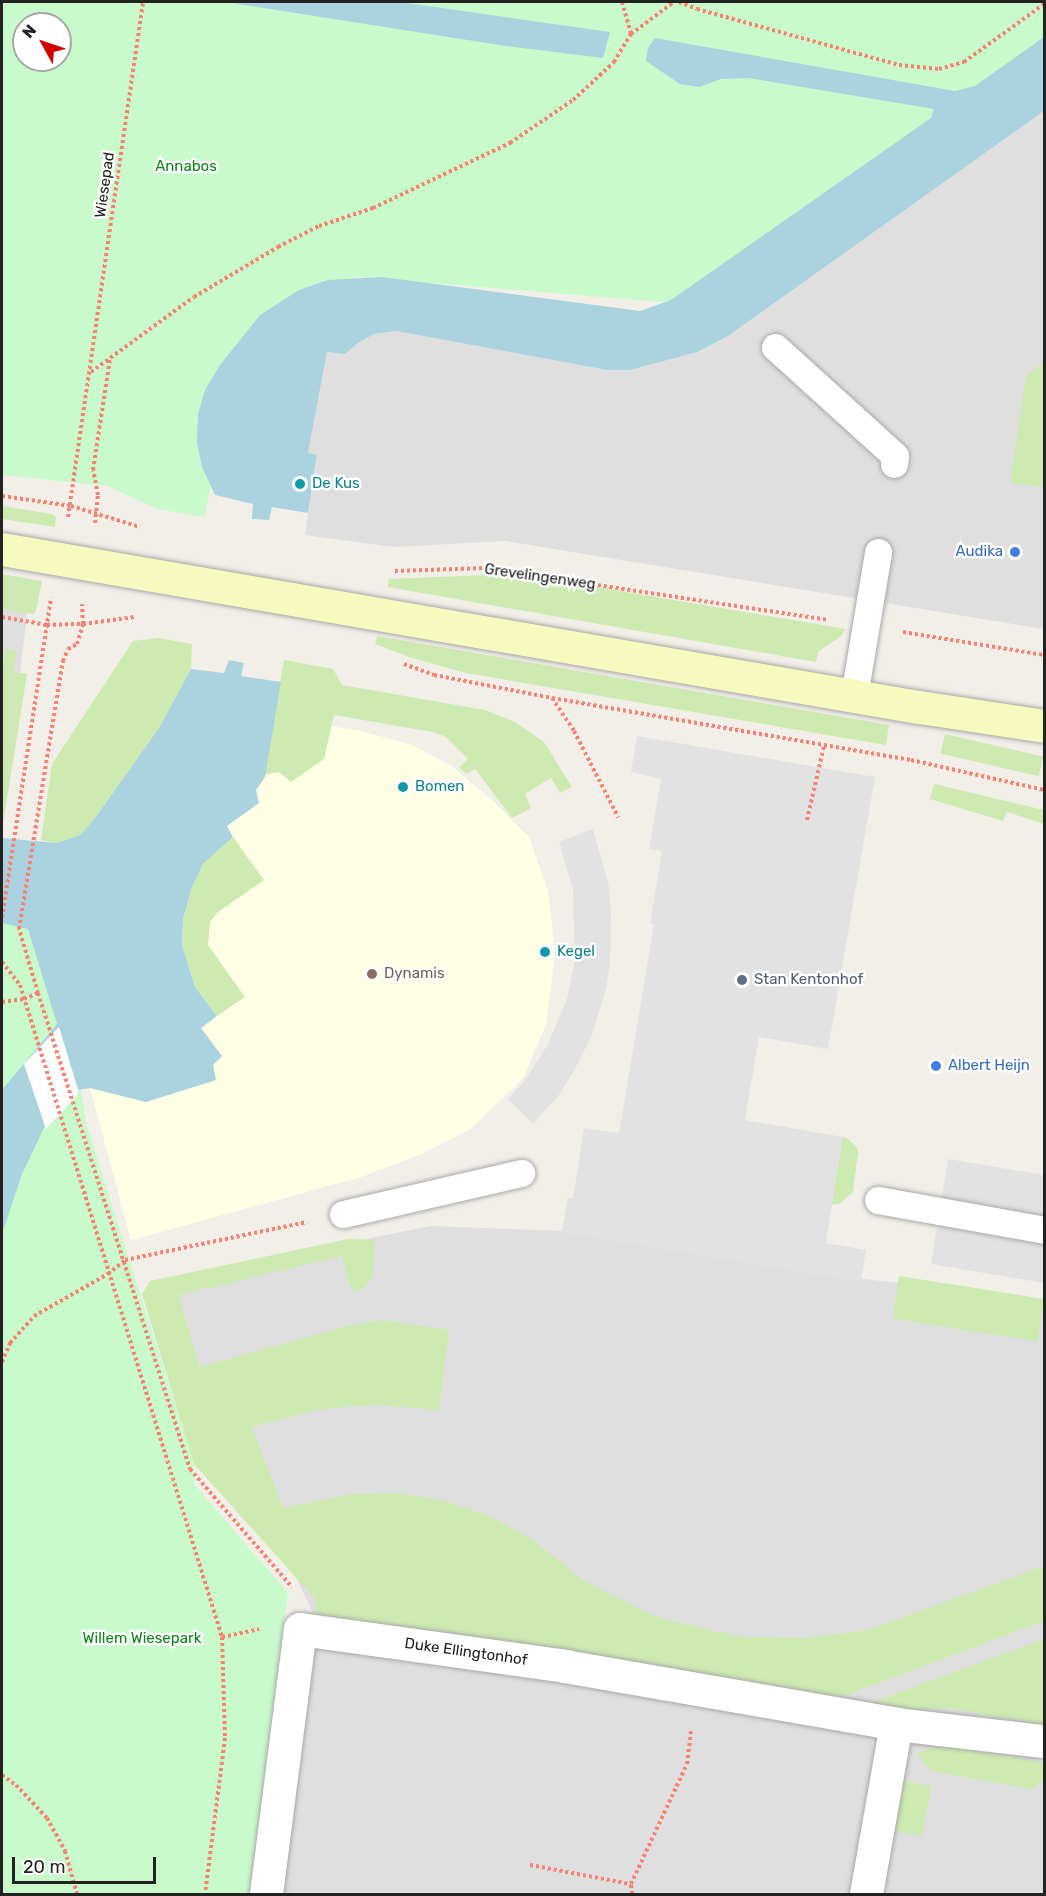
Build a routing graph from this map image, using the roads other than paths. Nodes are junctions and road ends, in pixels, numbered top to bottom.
1 (775, 347) dead end
2 (894, 464) dead end
3 (2, 549) edge
4 (878, 552) dead end
5 (854, 696) junction
6 (1042, 727) edge
7 (521, 1173) dead end
8 (878, 1200) dead end
9 (343, 1214) road end
10 (1044, 1230) edge
11 (896, 1724) junction
12 (1044, 1741) edge
13 (266, 1894) edge
14 (866, 1894) edge

1 - 2 lane
3 - 5 street
4 - 5 lane
5 - 6 street
7 - 9 lane
8 - 10 lane
11 - 12 street, Duke Ellingtonhof
11 - 13 street, Duke Ellingtonhof
11 - 14 street

